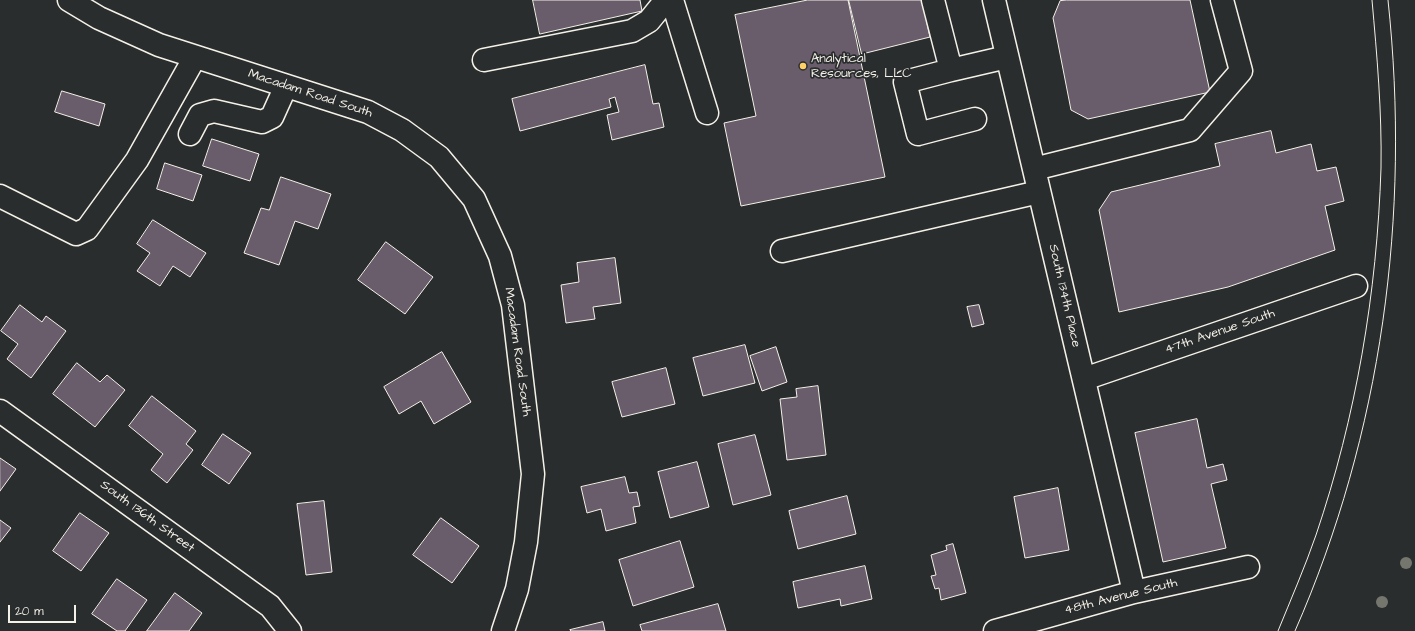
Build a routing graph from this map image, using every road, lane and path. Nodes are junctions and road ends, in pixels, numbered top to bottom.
1 (69, 0) edge
2 (666, 0) edge
3 (672, 0) edge
4 (933, 0) edge
5 (994, 0) edge
6 (1222, 0) edge
7 (195, 57) junction
8 (1007, 57) junction
9 (484, 60) dead end
10 (951, 70) junction
11 (286, 86) junction
12 (707, 113) dead end
13 (975, 119) dead end
14 (190, 134) dead end
15 (1034, 169) junction
16 (1040, 192) junction
17 (0, 196) edge
18 (782, 251) dead end
19 (1356, 286) dead end
20 (1084, 379) junction
21 (0, 411) edge
22 (1248, 567) dead end
23 (1134, 592) junction
24 (290, 630) edge
25 (503, 631) edge
26 (995, 631) edge

1 - 7 street, Macadam Road South
2 - 9 street
3 - 12 street
4 - 10 street
5 - 8 street, South 134th Place
6 - 15 street
7 - 11 street, Macadam Road South
7 - 17 street
8 - 10 street
8 - 15 street, South 134th Place
10 - 13 street
11 - 14 street
11 - 25 street, Macadam Road South
15 - 16 street, South 134th Place
16 - 18 street
16 - 20 street, South 134th Place
19 - 20 street, 47th Avenue South
20 - 23 street, South 134th Place
21 - 24 street, South 136th Street
22 - 23 street, 48th Avenue South
23 - 26 street, 48th Avenue South

